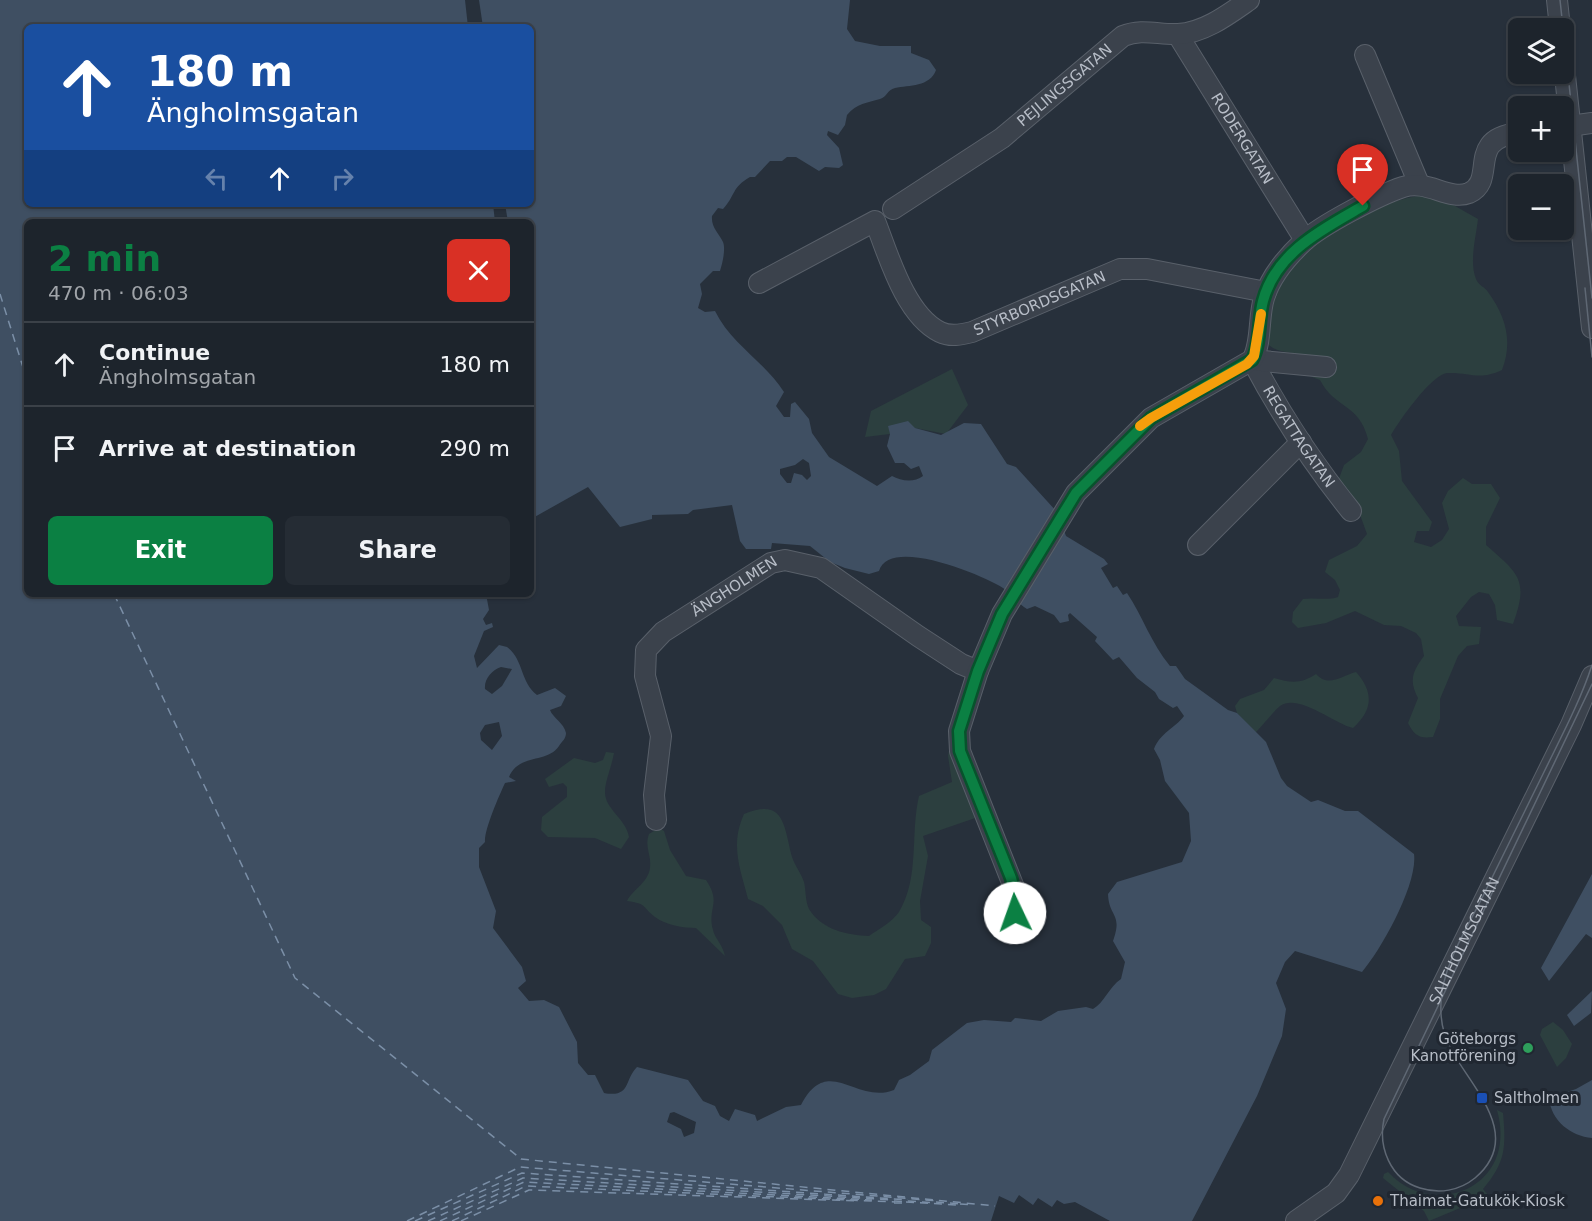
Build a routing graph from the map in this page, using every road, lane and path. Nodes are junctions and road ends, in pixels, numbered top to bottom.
1 (1249, 0) edge
2 (1557, 0) edge
3 (1559, 18) edge
4 (1181, 34) junction
5 (1365, 55) dead end
6 (1592, 123) edge
7 (1574, 126) edge
8 (1508, 135) edge
9 (1571, 162) edge
10 (1419, 184) junction
11 (893, 209) dead end
12 (1305, 240) junction
13 (759, 283) dead end
14 (1266, 292) junction
15 (1592, 328) edge
16 (1252, 360) junction
17 (1326, 367) dead end
18 (1301, 442) junction
19 (1351, 511) dead end
20 (1198, 545) dead end
21 (978, 671) junction
22 (1592, 676) edge
23 (656, 820) dead end
24 (1008, 930) dead end
25 (1296, 1221) edge

1 - 4 street, PEJLINGSGATAN
2 - 3 street
4 - 11 street, PEJLINGSGATAN
4 - 12 street, RODERGATAN
5 - 10 street
6 - 7 street
8 - 10 street
9 - 15 street
10 - 12 street
12 - 14 street
13 - 14 street, STYRBORDSGATAN
14 - 16 street
16 - 17 street
16 - 18 street, REGATTAGATAN
16 - 21 street
18 - 19 street, REGATTAGATAN
18 - 20 street
21 - 23 street, ÄNGHOLMEN
21 - 24 street
22 - 25 street, SALTHOLMSGATAN

